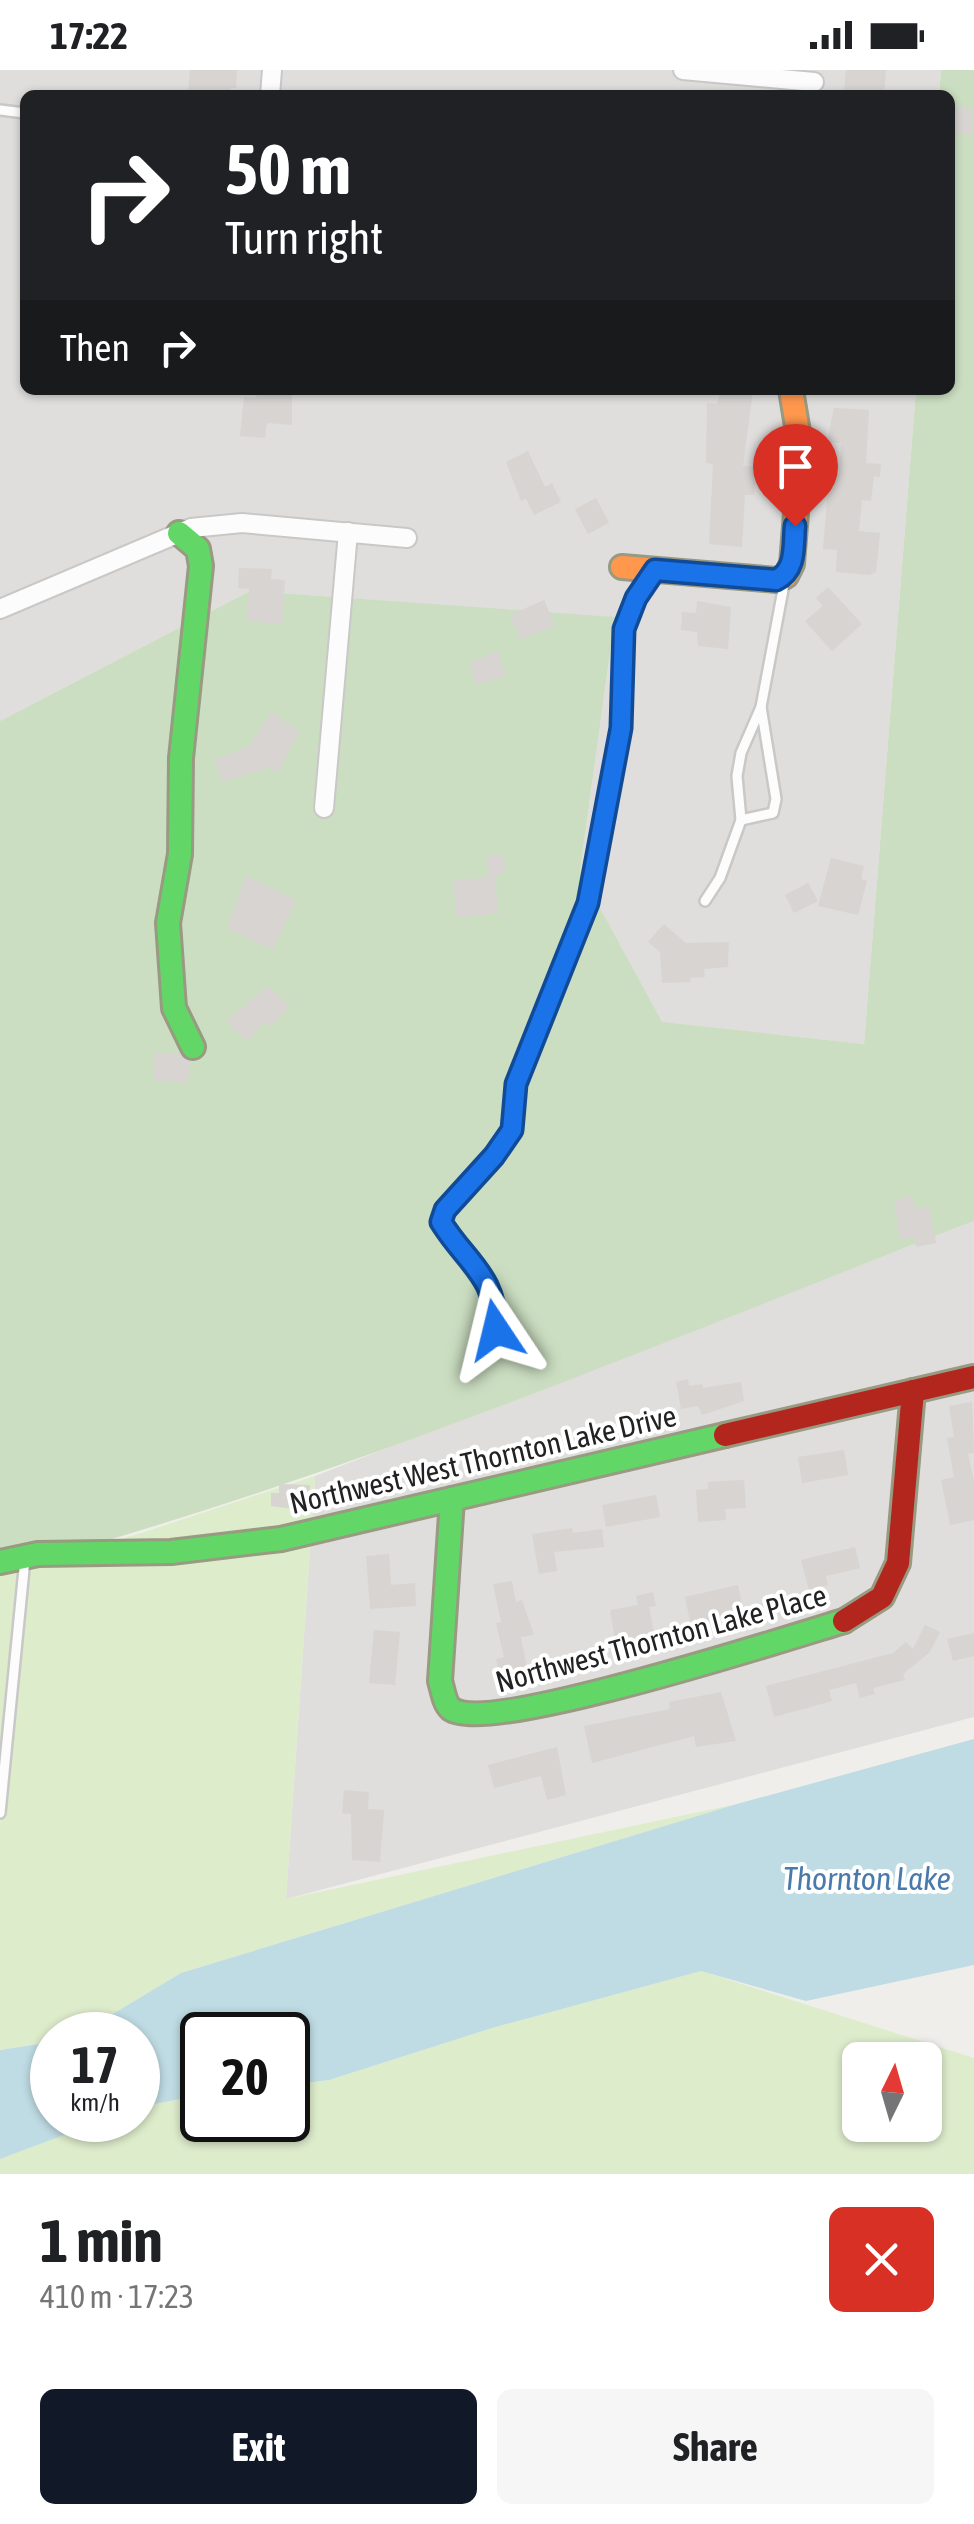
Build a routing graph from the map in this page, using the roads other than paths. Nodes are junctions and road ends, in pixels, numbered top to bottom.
1 (684, 70) edge
2 (814, 82) edge
3 (792, 395) edge
4 (179, 532) junction
5 (348, 532) junction
6 (407, 538) dead end
7 (622, 567) dead end
8 (655, 570) junction
9 (786, 576) junction
10 (0, 610) edge
11 (761, 707) junction
12 (324, 808) dead end
13 (742, 820) junction
14 (706, 901) dead end
15 (193, 1046) dead end
16 (496, 1330) dead end
17 (974, 1377) edge
18 (913, 1391) junction
19 (452, 1499) junction
20 (25, 1556) junction
21 (0, 1562) edge
22 (0, 1813) edge

1 - 2 street
3 - 9 street
4 - 5 street
4 - 10 street
4 - 15 street
5 - 6 street
5 - 12 street
7 - 8 street
8 - 9 street
8 - 16 lane
9 - 11 lane
11 - 13 lane
11 - 13 lane
13 - 14 lane
17 - 18 street, Northwest West Thornton Lake Drive
18 - 19 street, Northwest West Thornton Lake Drive
18 - 19 street, Northwest Thornton Lake Place
19 - 20 street, Northwest West Thornton Lake Drive
20 - 21 street, Northwest West Thornton Lake Drive
20 - 22 lane

